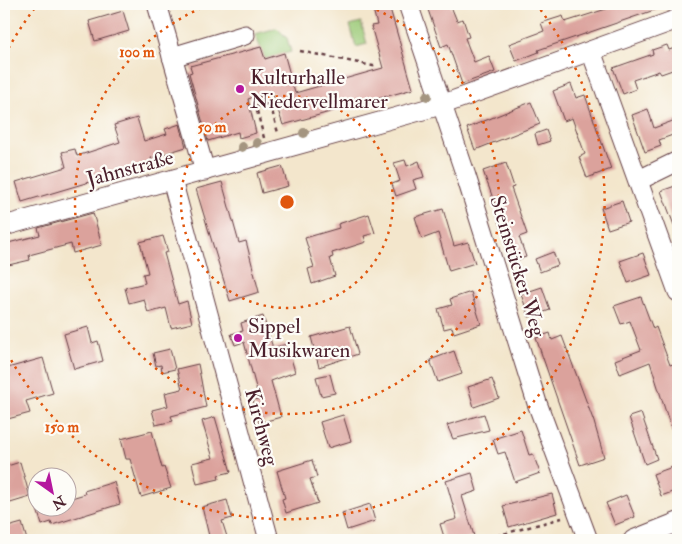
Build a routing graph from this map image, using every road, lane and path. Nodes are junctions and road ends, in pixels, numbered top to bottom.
1 (157, 4) edge
2 (408, 4) edge
3 (678, 19) edge
4 (245, 35) dead end
5 (300, 51) dead end
6 (591, 51) junction
7 (172, 57) junction
8 (378, 67) dead end
9 (260, 95) dead end
10 (263, 105) junction
11 (442, 105) junction
12 (282, 141) junction
13 (267, 146) dead end
14 (678, 161) edge
15 (205, 170) junction
16 (172, 180) junction
17 (639, 180) junction
18 (4, 226) edge
19 (678, 292) edge
20 (578, 513) junction
21 (678, 522) edge
22 (269, 540) edge
23 (481, 540) edge
24 (588, 540) edge
25 (633, 540) edge

1 - 7 street
2 - 11 street, Steinstücker Weg
3 - 6 street, Jahnstraße
4 - 7 street
5 - 8 path
6 - 11 street, Jahnstraße
6 - 17 street
7 - 15 street
9 - 10 path
10 - 12 path
10 - 13 path
11 - 12 street, Jahnstraße
11 - 20 street, Steinstücker Weg
12 - 15 street, Jahnstraße
14 - 17 street
15 - 16 street, Jahnstraße
16 - 18 street, Jahnstraße
16 - 22 street, Kirchweg
17 - 19 street
20 - 23 path
20 - 24 street, Steinstücker Weg
21 - 25 street

